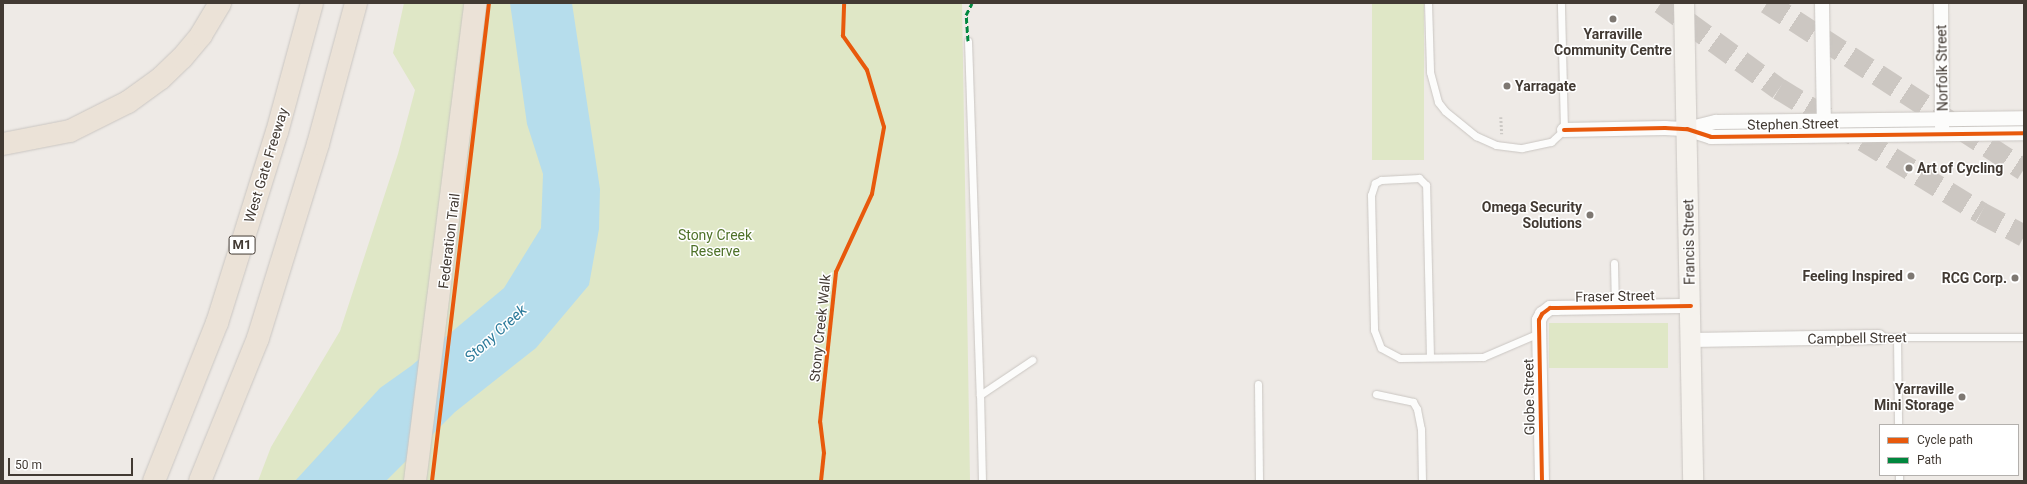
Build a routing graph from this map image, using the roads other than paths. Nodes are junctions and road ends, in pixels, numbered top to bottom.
1 (220, 3) edge
2 (312, 3) edge
3 (356, 3) edge
4 (475, 3) edge
5 (1428, 3) edge
6 (1561, 3) edge
7 (1684, 3) edge
8 (1822, 3) edge
9 (1941, 3) edge
10 (968, 41) dead end
11 (2024, 118) edge
12 (1942, 119) junction
13 (1824, 128) junction
14 (1687, 129) junction
15 (1564, 130) junction
16 (2024, 133) edge
17 (1942, 134) junction
18 (3, 144) edge
19 (1614, 262) dead end
20 (1691, 306) junction
21 (1615, 309) junction
22 (1542, 314) joint
23 (1539, 333) junction
24 (1897, 337) junction
25 (2024, 337) edge
26 (1879, 338) joint
27 (1691, 340) junction
28 (1430, 358) junction
29 (1032, 360) dead end
30 (1258, 384) dead end
31 (1376, 394) dead end
32 (980, 395) junction
33 (1898, 424) edge
34 (154, 481) edge
35 (200, 481) edge
36 (415, 481) edge
37 (982, 481) edge
38 (1259, 481) edge
39 (1422, 481) edge
40 (1542, 481) edge
41 (1693, 481) edge

1 - 18 highway
2 - 34 highway, West Gate Freeway / M1
3 - 35 highway
4 - 36 highway
5 - 15 lane
6 - 15 lane
7 - 14 main road, Francis Street
8 - 13 street
9 - 12 street, Norfolk Street
10 - 32 lane
11 - 12 street, Stephen Street
12 - 13 street, Stephen Street
12 - 17 street, Norfolk Street
13 - 14 street, Stephen Street
13 - 17 street, Stephen Street
14 - 15 street, Stephen Street
14 - 20 main road, Francis Street
16 - 17 street, Stephen Street
19 - 21 lane
20 - 21 street, Fraser Street
20 - 27 main road, Francis Street
21 - 22 street, Fraser Street
22 - 23 street, Globe Street
23 - 28 lane
23 - 40 street, Globe Street
24 - 25 lane, Campbell Street
24 - 26 lane, Campbell Street
24 - 33 lane
26 - 27 street, Campbell Street
27 - 41 main road, Francis Street
28 - 28 lane
29 - 32 lane
30 - 38 lane
31 - 39 lane
32 - 37 lane

